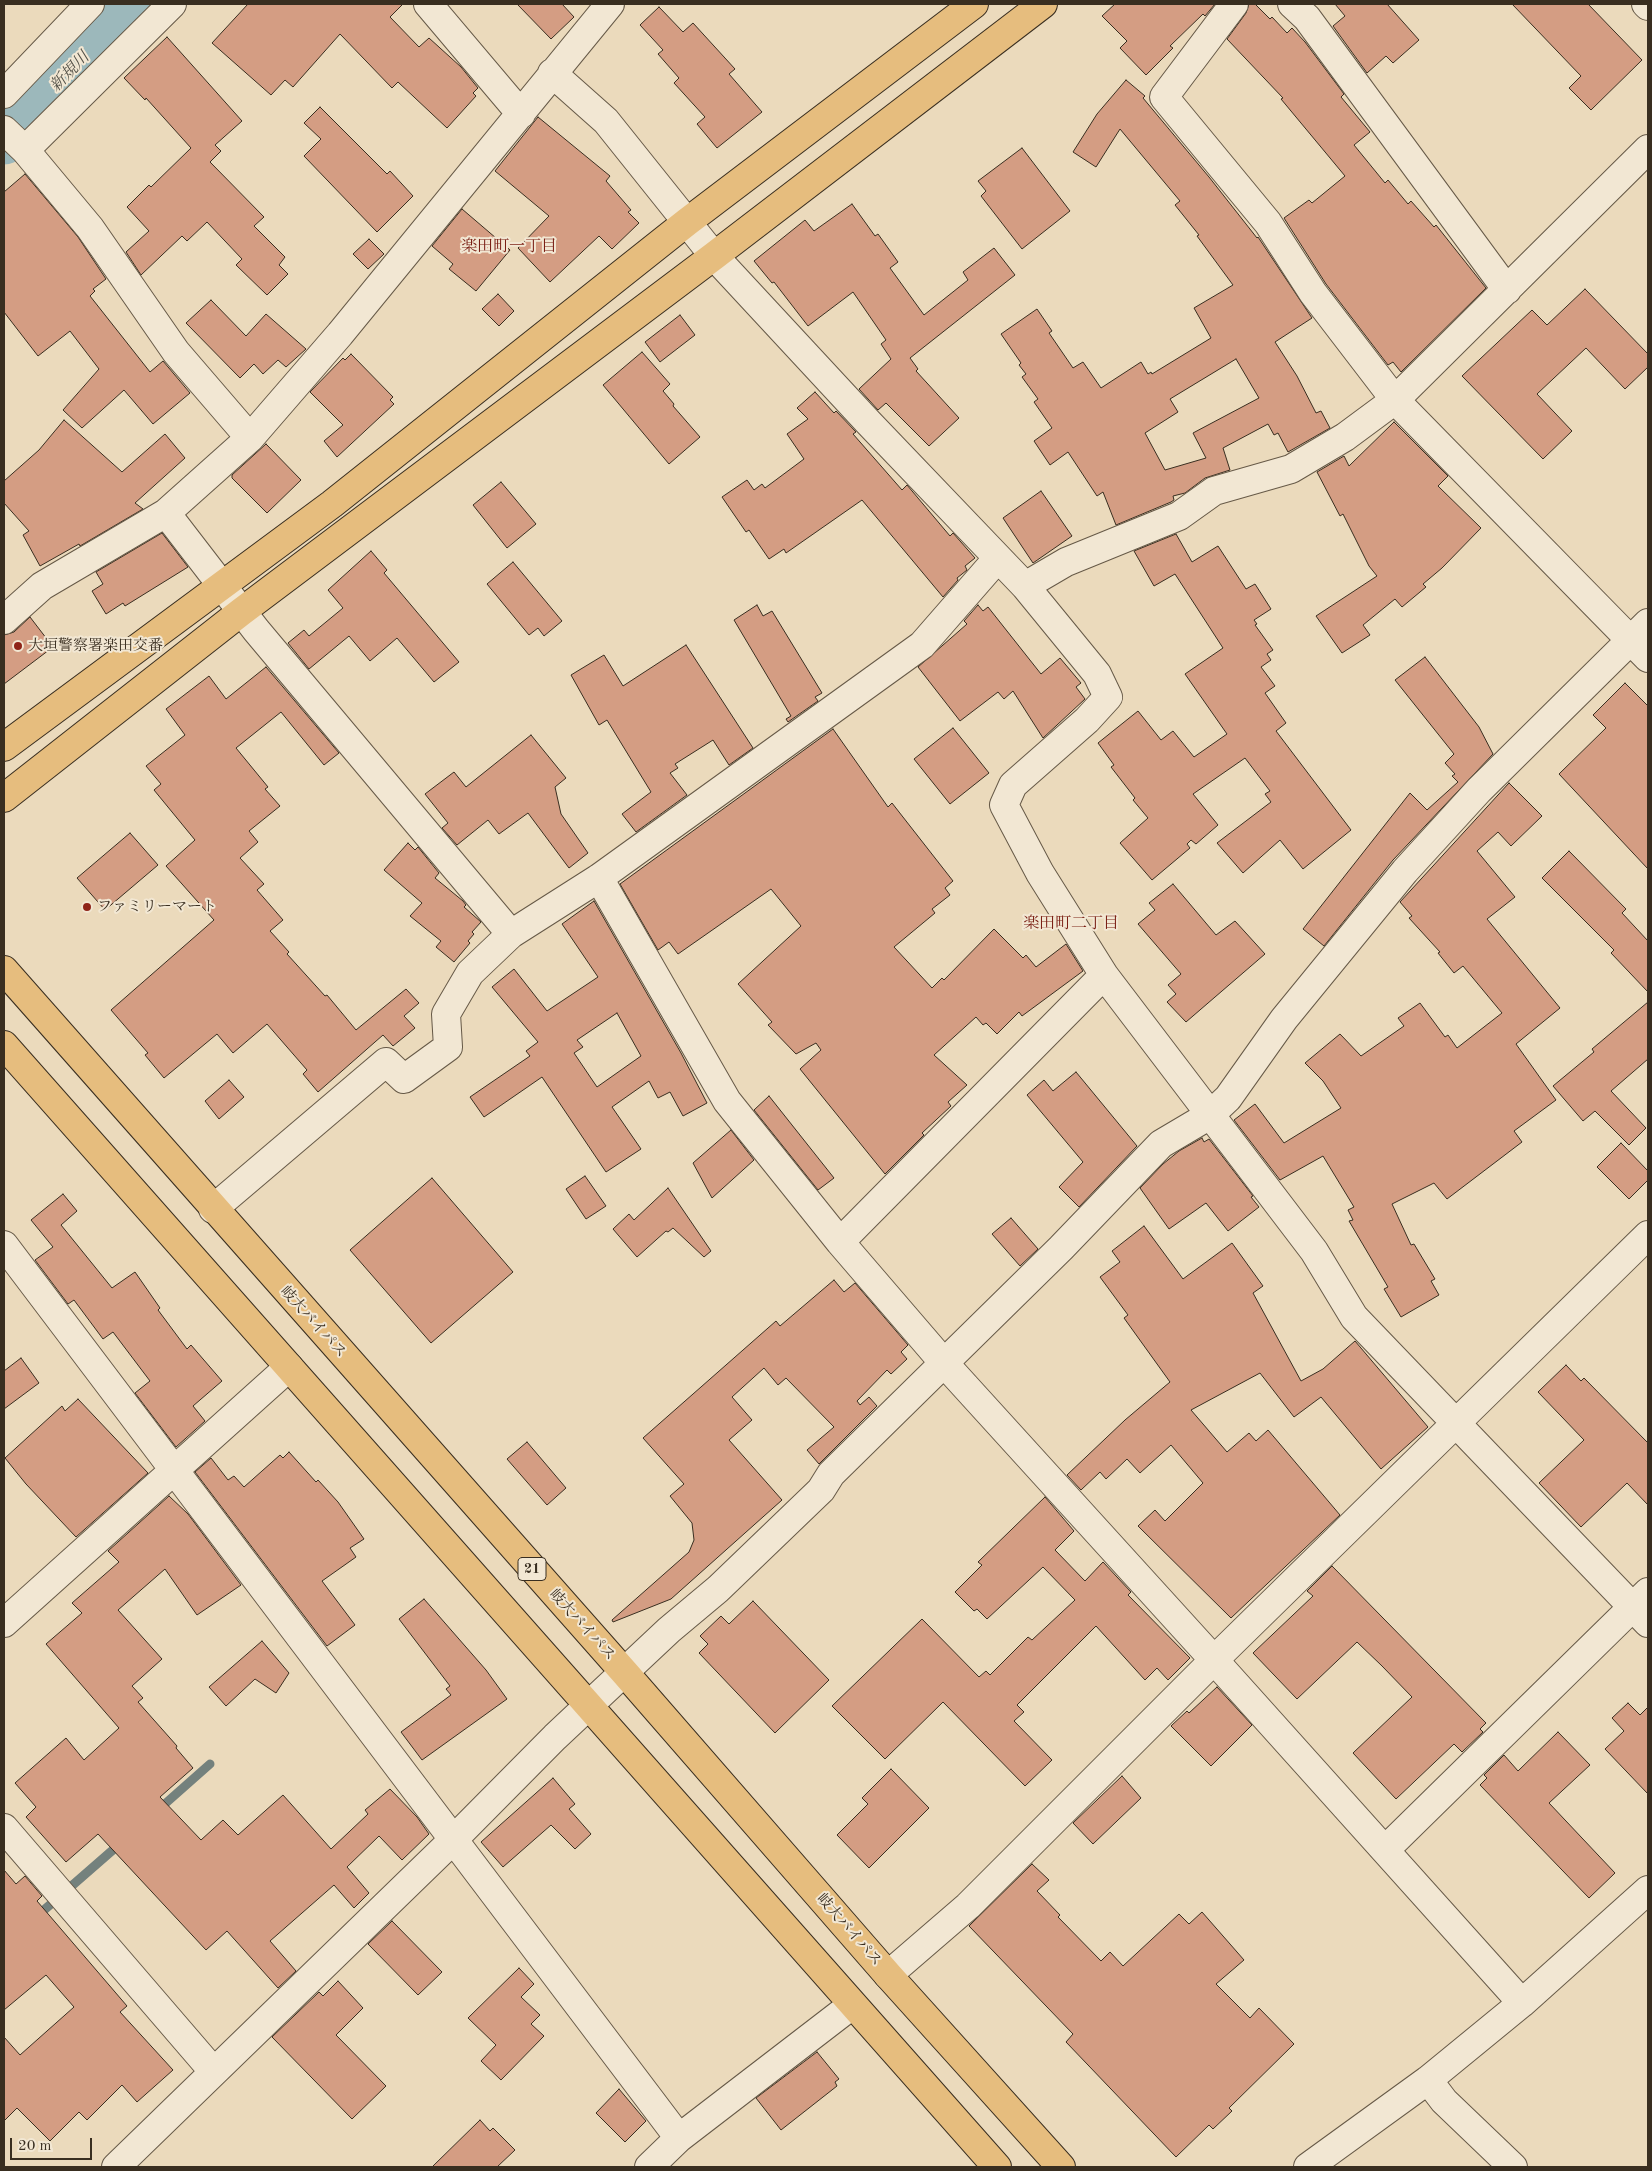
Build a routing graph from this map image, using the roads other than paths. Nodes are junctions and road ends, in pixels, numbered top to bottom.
1 (90, 4) edge
2 (172, 4) edge
3 (428, 4) edge
4 (974, 4) edge
5 (1043, 4) edge
6 (1234, 4) edge
7 (1292, 4) edge
8 (602, 7) edge
9 (552, 73) junction
10 (4, 94) edge
11 (521, 114) junction
12 (4, 130) edge
13 (1648, 149) edge
14 (25, 150) junction
15 (687, 222) junction
16 (714, 256) junction
17 (1507, 290) junction
18 (1395, 400) junction
19 (250, 438) junction
20 (166, 513) junction
21 (997, 559) junction
22 (221, 586) junction
23 (1025, 586) junction
24 (241, 612) junction
25 (4, 620) edge
26 (1642, 640) edge
27 (4, 747) edge
28 (4, 798) edge
29 (599, 878) junction
30 (511, 934) junction
31 (4, 970) edge
32 (1104, 975) junction
33 (4, 1045) edge
34 (1210, 1115) junction
35 (214, 1209) junction
36 (1648, 1236) edge
37 (840, 1242) junction
38 (4, 1245) edge
39 (944, 1363) junction
40 (289, 1368) junction
41 (1455, 1424) junction
42 (175, 1470) junction
43 (1643, 1607) edge
44 (4, 1623) edge
45 (1214, 1660) junction
46 (625, 1673) junction
47 (588, 1706) junction
48 (4, 1828) edge
49 (453, 1840) junction
50 (1384, 1850) junction
51 (1648, 1890) edge
52 (888, 1975) junction
53 (1522, 2003) junction
54 (852, 2005) junction
55 (214, 2072) junction
56 (1428, 2080) junction
57 (679, 2138) junction
58 (116, 2167) edge
59 (649, 2167) edge
60 (997, 2167) edge
61 (1061, 2167) edge
62 (1308, 2167) edge
63 (1513, 2167) edge

1 - 10 street
2 - 14 street
3 - 11 street
4 - 15 main road
5 - 16 main road
6 - 18 street
7 - 17 street
8 - 9 street
9 - 11 street
9 - 15 street
11 - 19 street
12 - 14 street
13 - 17 street
14 - 19 street
15 - 16 street
15 - 22 main road
16 - 21 street
16 - 24 main road
17 - 18 street
18 - 23 street
18 - 26 street
19 - 20 street
20 - 22 street
20 - 25 street
21 - 23 street
21 - 29 street
22 - 24 street
22 - 27 main road
23 - 32 street
24 - 28 main road
24 - 30 street
26 - 34 street
29 - 30 street
29 - 37 street
30 - 35 street
31 - 35 main road, 岐大バイパス / 21
32 - 34 street
32 - 37 street
33 - 40 main road
34 - 39 street
34 - 41 street
35 - 46 main road, 岐大バイパス / 21
36 - 41 street
37 - 39 street
38 - 42 street
39 - 45 street
39 - 46 street
40 - 42 street
40 - 47 main road
41 - 43 street
41 - 45 street
42 - 44 street
42 - 49 street
43 - 50 street
45 - 50 street
45 - 52 street
46 - 47 street
46 - 52 main road, 岐大バイパス / 21
47 - 49 street
47 - 54 main road
48 - 55 street
49 - 55 street
49 - 57 street
50 - 53 street
51 - 53 street
52 - 61 main road, 岐大バイパス / 21
53 - 56 street
54 - 57 street
54 - 60 main road
55 - 58 street
56 - 62 street
56 - 63 street
57 - 59 street

